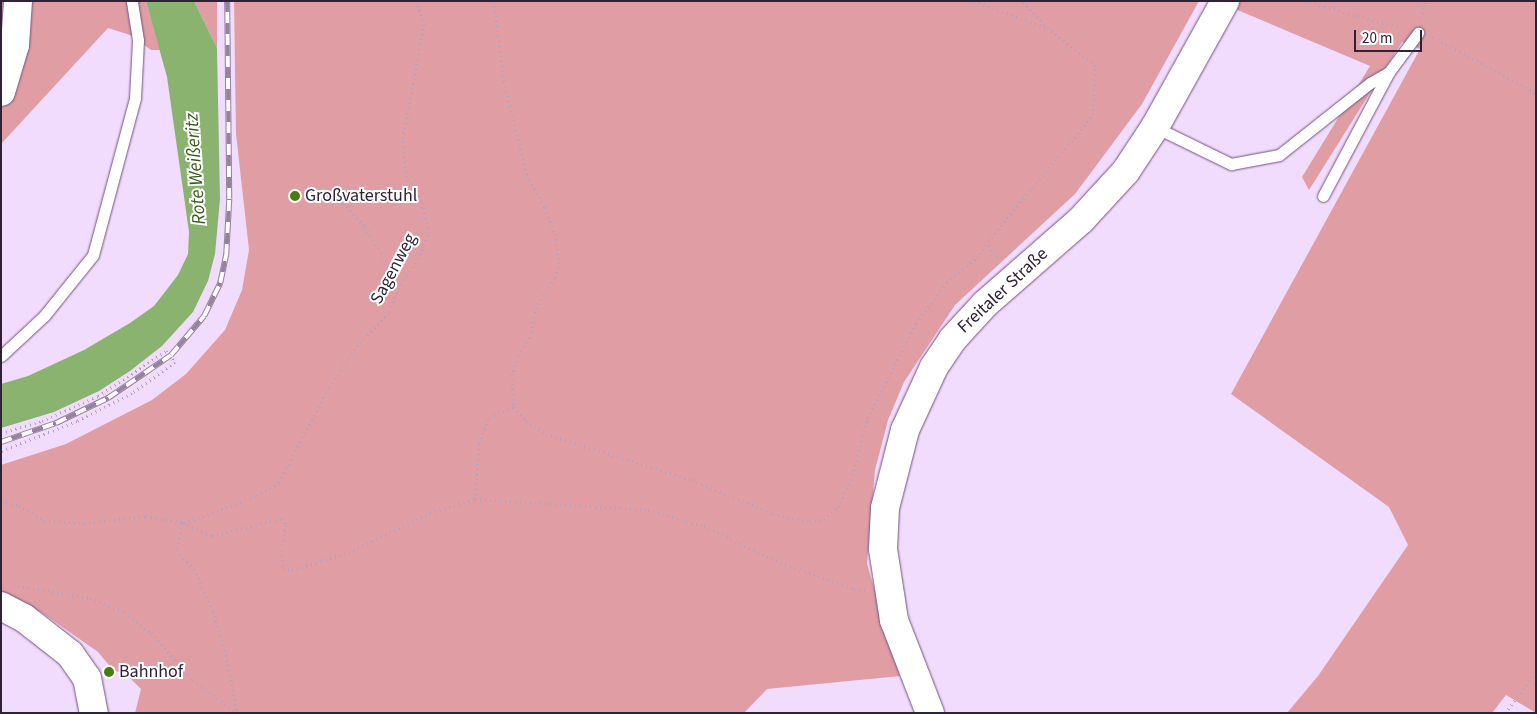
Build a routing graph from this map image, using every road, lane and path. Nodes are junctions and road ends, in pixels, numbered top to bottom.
1 (18, 1) edge
2 (132, 1) edge
3 (416, 1) edge
4 (494, 1) edge
5 (974, 1) edge
6 (1022, 1) edge
7 (1226, 1) edge
8 (1306, 1) edge
9 (1048, 28) junction
10 (1418, 33) junction
11 (1389, 72) junction
12 (1, 92) edge
13 (1536, 92) edge
14 (1155, 127) junction
15 (294, 196) dead end
16 (1323, 196) dead end
17 (988, 241) junction
18 (1011, 262) dead end
19 (396, 293) junction
20 (1, 356) edge
21 (514, 407) junction
22 (1, 433) edge
23 (1, 451) edge
24 (475, 499) junction
25 (1, 502) edge
26 (183, 523) junction
27 (854, 589) dead end
28 (7, 595) edge
29 (1536, 672) edge
30 (94, 713) edge
31 (237, 713) edge
32 (930, 713) edge
33 (1505, 713) edge

1 - 12 main road
2 - 20 lane
3 - 19 path, Sagenweg
4 - 21 path
5 - 9 path
6 - 9 path
7 - 14 main road, Freitaler Straße
8 - 10 path
9 - 17 path
10 - 11 lane
10 - 13 path
11 - 14 lane
11 - 16 lane
14 - 32 main road, Freitaler Straße
15 - 19 path
17 - 18 path
17 - 21 path
19 - 26 path, Sagenweg
21 - 24 path
22 - 23 path
24 - 26 path
24 - 27 path
25 - 26 path
26 - 31 path
28 - 30 main road
28 - 31 path
29 - 33 path

